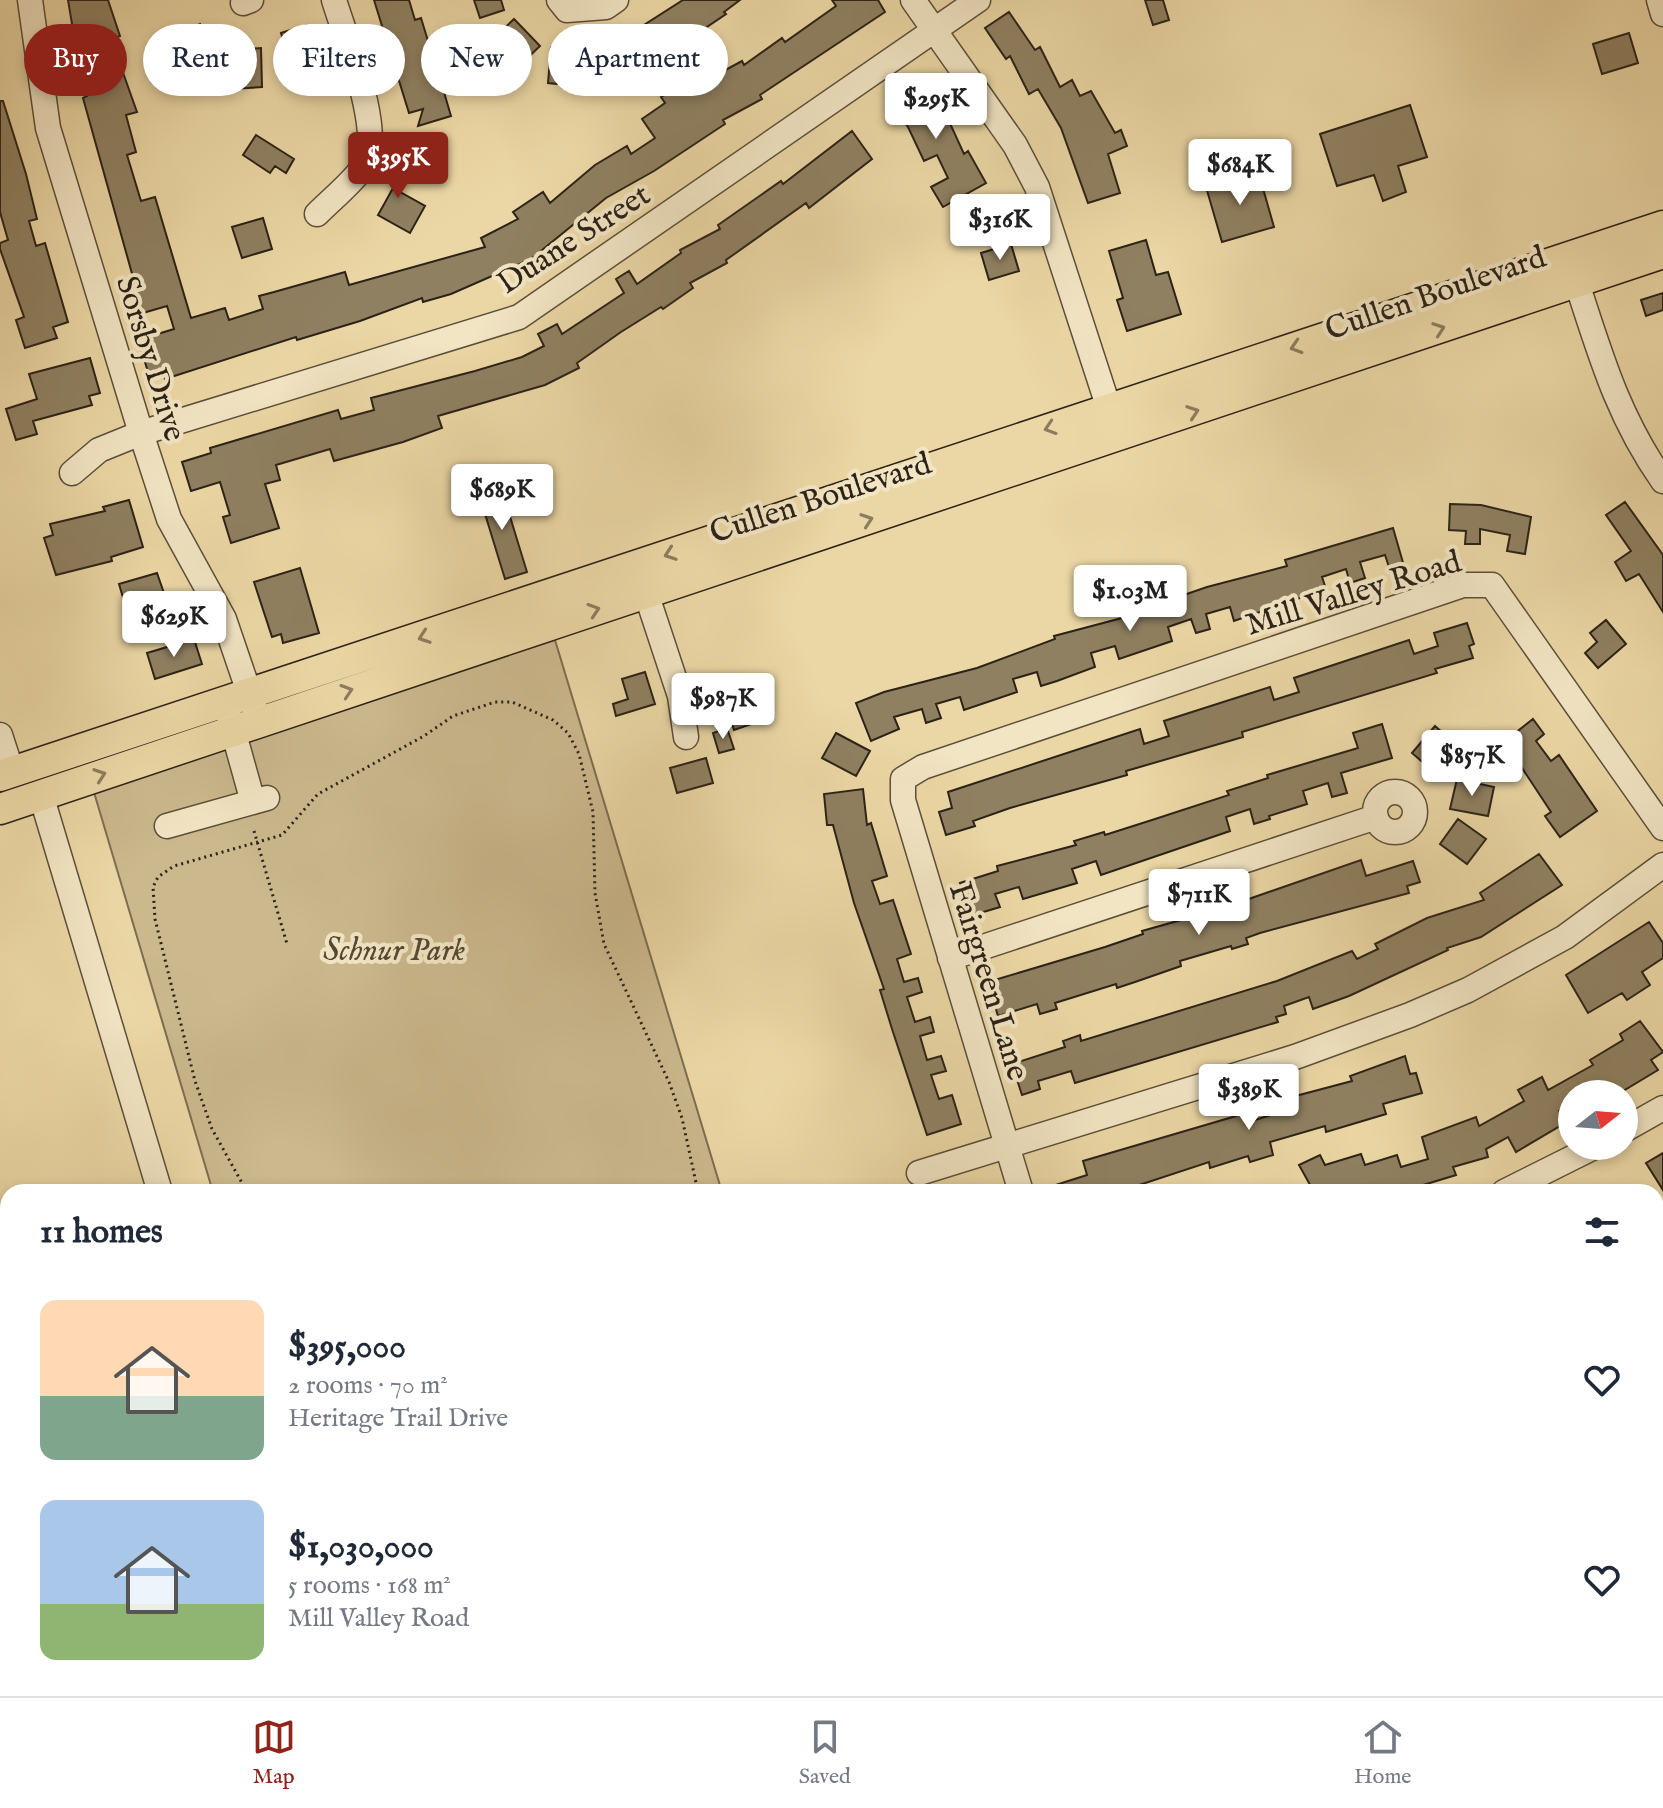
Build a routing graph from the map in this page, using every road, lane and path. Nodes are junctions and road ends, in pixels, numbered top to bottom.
1 (30, 0) edge
2 (334, 0) edge
3 (559, 0) edge
4 (913, 0) edge
5 (978, 0) edge
6 (1659, 0) edge
7 (615, 1) edge
8 (1663, 14) edge
9 (934, 30) junction
10 (317, 214) dead end
11 (1663, 226) edge
12 (1663, 253) edge
13 (1573, 269) junction
14 (1114, 423) junction
15 (141, 433) junction
16 (72, 473) dead end
17 (1663, 481) edge
18 (815, 505) junction
19 (824, 535) junction
20 (646, 593) junction
21 (528, 617) junction
22 (242, 712) junction
23 (0, 735) edge
24 (686, 737) dead end
25 (6, 774) edge
26 (903, 788) joint
27 (41, 795) junction
28 (0, 809) edge
29 (1376, 817) dead end
30 (167, 826) dead end
31 (1663, 828) edge
32 (254, 831) dead end
33 (258, 843) junction
34 (1663, 865) edge
35 (287, 944) dead end
36 (950, 958) junction
37 (1663, 1108) edge
38 (1638, 1122) edge
39 (1006, 1145) junction
40 (1568, 1160) edge
41 (919, 1173) dead end
42 (158, 1184) edge
43 (243, 1184) edge
44 (696, 1184) edge
45 (1018, 1184) edge
46 (1520, 1184) edge

1 - 15 street, Sorsby Drive
2 - 10 street
3 - 7 street
4 - 9 street
5 - 9 street, Duane Street
6 - 8 street
9 - 14 street
9 - 15 street, Duane Street
11 - 13 main road, Cullen Boulevard
12 - 13 main road, Cullen Boulevard
13 - 14 main road, Cullen Boulevard
13 - 17 street
14 -> 18 main road, Cullen Boulevard
19 -> 14 main road, Cullen Boulevard
15 - 16 street, Duane Street
15 - 22 street, Sorsby Drive
18 - 19 main road
18 -> 21 main road, Cullen Boulevard
19 - 20 main road, Cullen Boulevard
21 -> 20 main road, Cullen Boulevard
20 - 24 street
21 - 22 main road, Cullen Boulevard
22 - 25 main road, Cullen Boulevard
27 -> 22 main road, Cullen Boulevard
22 - 30 street, Sorsby Drive
23 - 25 street
26 - 31 street, Mill Valley Road
26 - 36 street, Fairgreen Lane
27 - 28 main road, Cullen Boulevard
27 - 42 street
29 - 36 street
32 - 33 path
33 - 35 path
33 - 43 path
33 - 44 path
34 - 39 street
36 - 39 street, Fairgreen Lane
37 - 38 street
39 - 41 street
39 - 45 street, Fairgreen Lane
40 - 46 street

